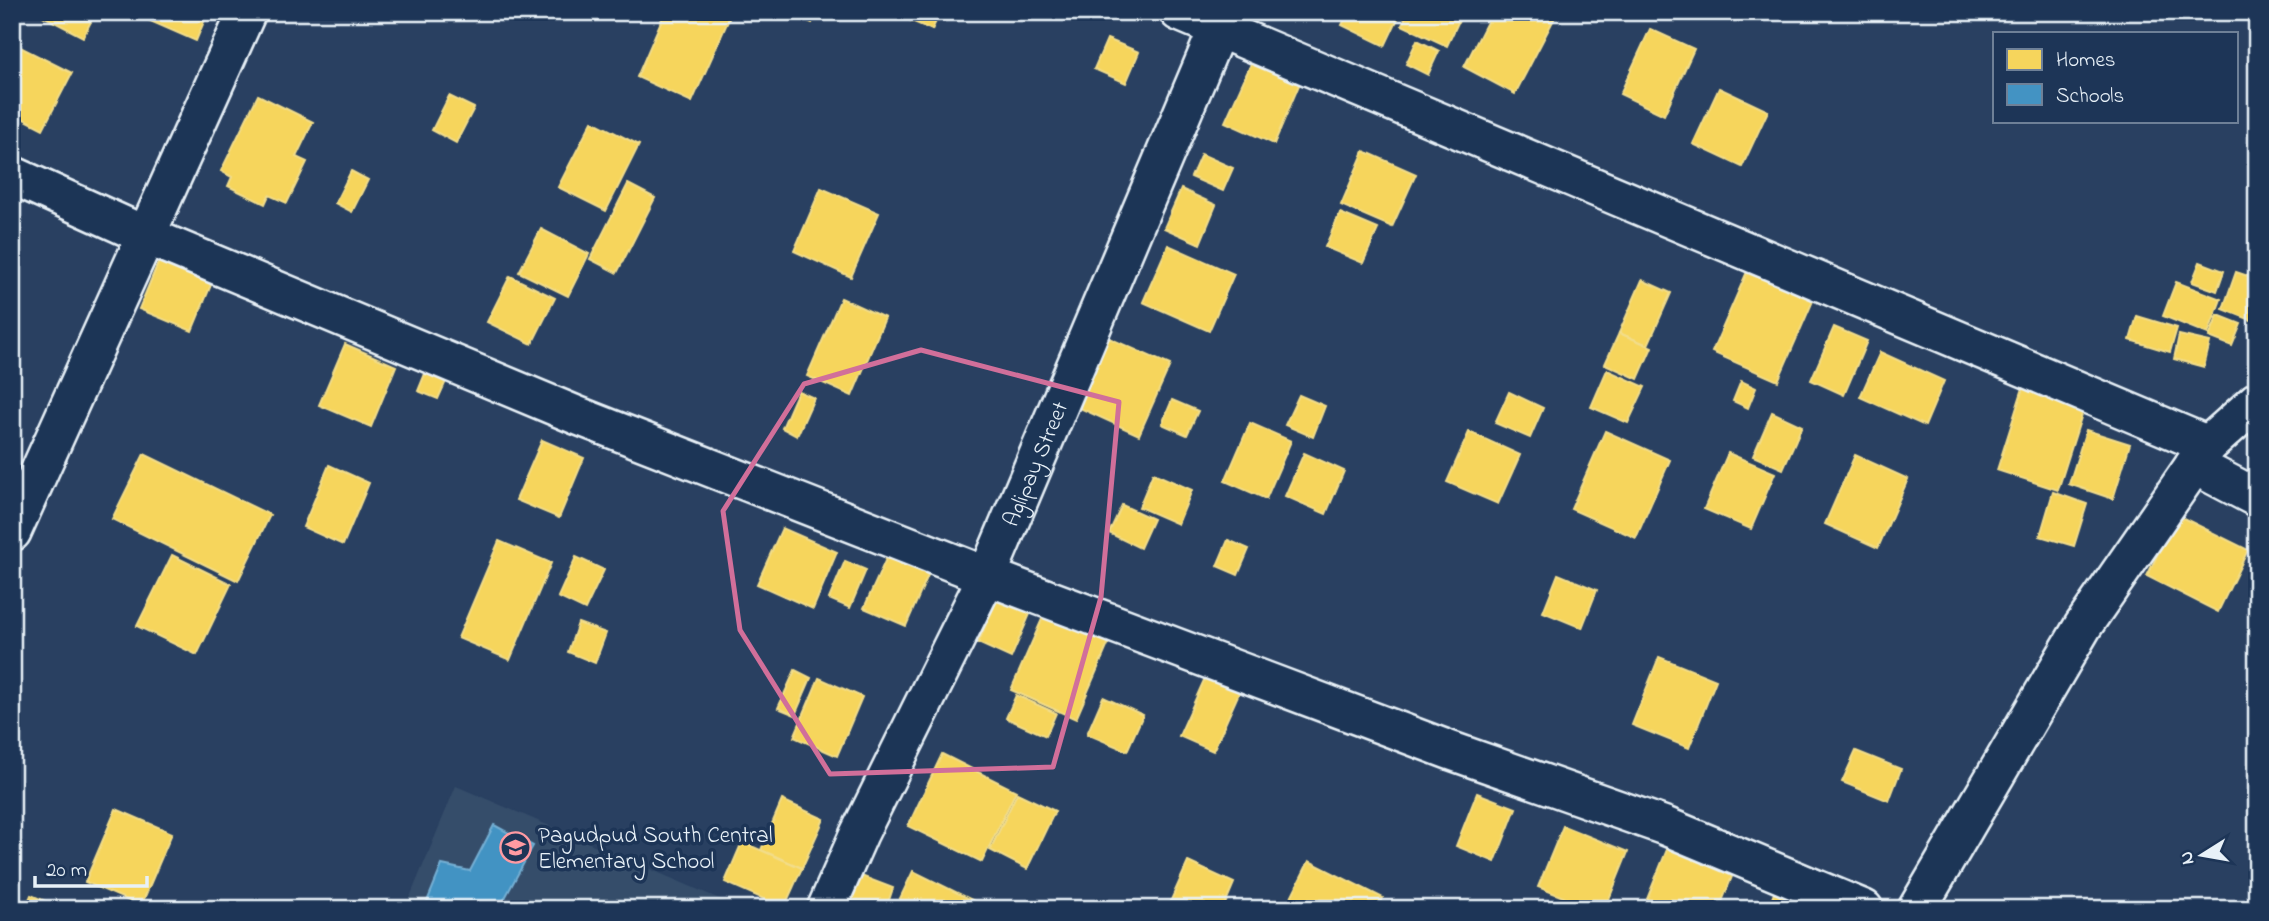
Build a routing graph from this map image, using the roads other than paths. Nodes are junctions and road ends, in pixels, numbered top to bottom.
1 (247, 12) edge
2 (1179, 12) edge
3 (1222, 20) edge
4 (12, 175) edge
5 (147, 236) junction
6 (2257, 401) edge
7 (2201, 455) junction
8 (2257, 498) edge
9 (12, 532) edge
10 (987, 576) junction
11 (826, 909) edge
12 (1864, 909) edge
13 (1917, 909) edge

1 - 5 street
2 - 3 street
3 - 7 street
3 - 10 street, Aglipay Street
4 - 5 street
5 - 9 street
5 - 10 street
6 - 7 street
7 - 8 street
7 - 13 street
10 - 11 street, Aglipay Street
10 - 12 street

